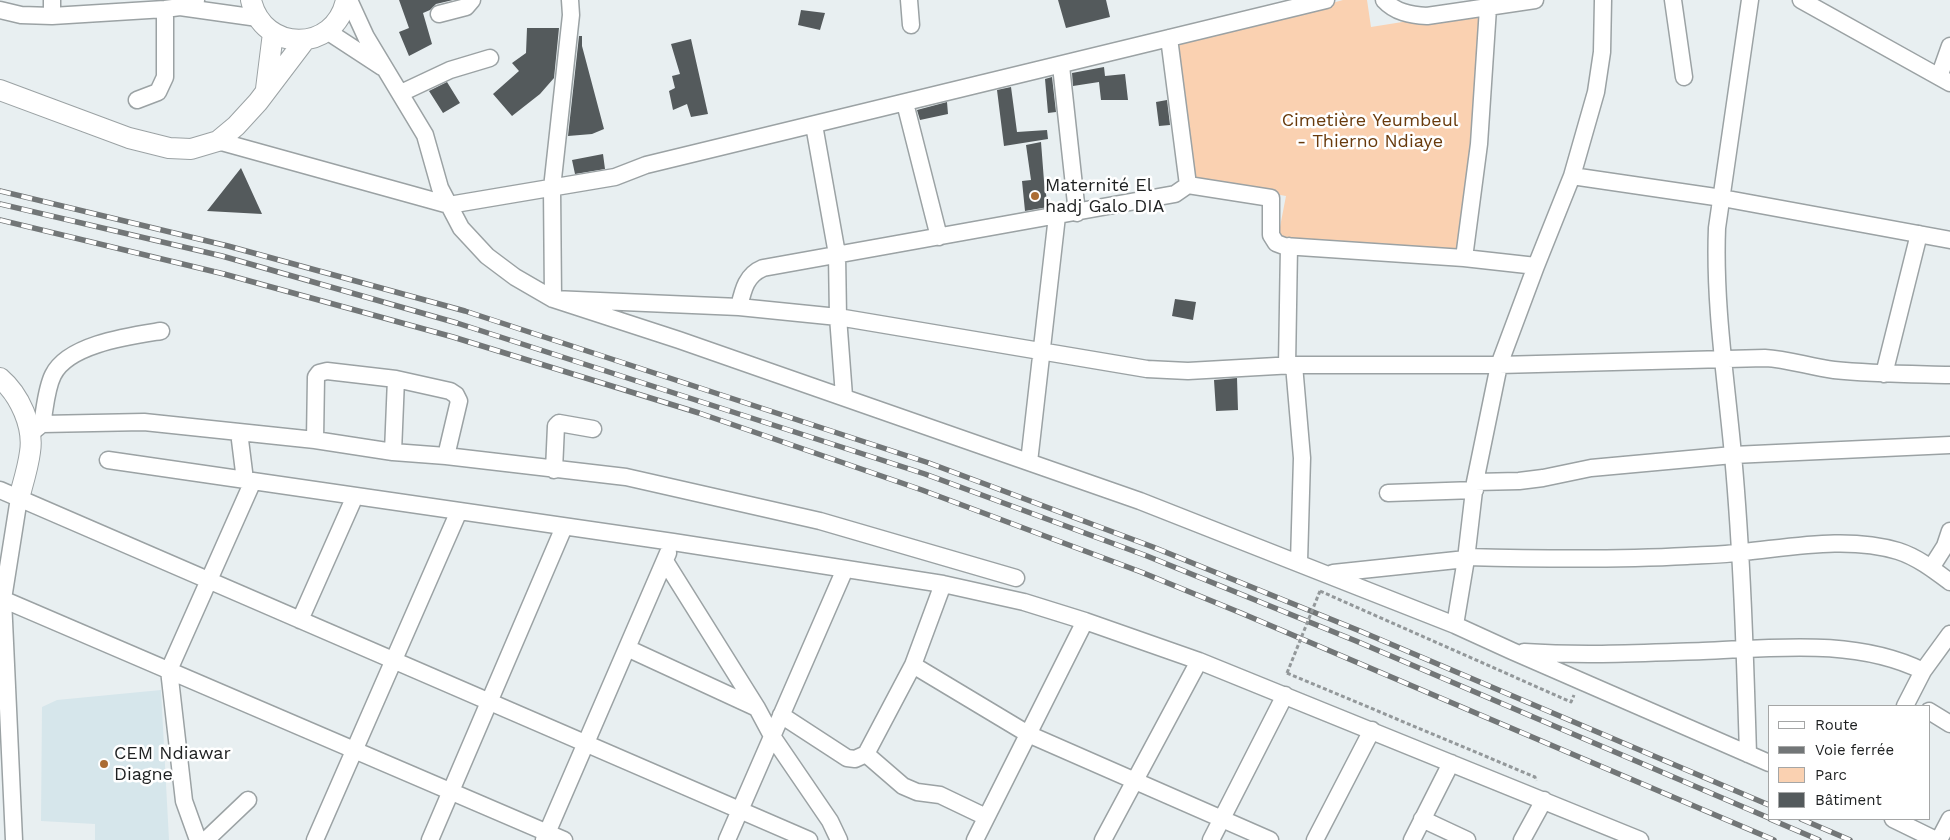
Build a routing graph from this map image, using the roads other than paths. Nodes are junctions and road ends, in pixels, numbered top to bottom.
1 (196, 0) edge
2 (347, 0) edge
3 (472, 0) edge
4 (570, 0) edge
5 (909, 0) edge
6 (1326, 0) edge
7 (1535, 0) edge
8 (1602, 0) edge
9 (1673, 0) edge
10 (1750, 0) edge
11 (1801, 0) edge
12 (1388, 2) edge
13 (52, 8) edge
14 (172, 8) junction
15 (1488, 8) junction
16 (254, 9) edge
17 (0, 10) edge
18 (439, 14) dead end
19 (911, 25) dead end
20 (327, 31) junction
21 (273, 33) junction
22 (1168, 38) junction
23 (305, 40) junction
24 (1950, 46) edge
25 (490, 58) dead end
26 (1061, 66) junction
27 (386, 70) junction
28 (1684, 77) dead end
29 (1945, 80) edge
30 (0, 90) edge
31 (266, 91) junction
32 (401, 93) junction
33 (137, 100) dead end
34 (906, 103) junction
35 (814, 125) junction
36 (218, 141) junction
37 (1572, 176) junction
38 (1188, 185) junction
39 (552, 188) junction
40 (1722, 198) junction
41 (449, 205) junction
42 (1077, 213) junction
43 (1057, 216) junction
44 (1919, 234) junction
45 (939, 237) junction
46 (1950, 240) edge
47 (1289, 246) junction
48 (837, 254) junction
49 (1464, 258) junction
50 (1536, 266) junction
51 (553, 299) junction
52 (739, 307) junction
53 (838, 317) junction
54 (161, 331) dead end
55 (1042, 351) junction
56 (1723, 360) junction
57 (1499, 365) junction
58 (1291, 366) junction
59 (1884, 374) junction
60 (1950, 375) edge
61 (0, 378) edge
62 (396, 379) junction
63 (844, 396) junction
64 (36, 429) junction
65 (593, 429) dead end
66 (239, 432) junction
67 (315, 440) junction
68 (1950, 445) edge
69 (393, 452) junction
70 (1733, 455) junction
71 (446, 456) junction
72 (108, 460) dead end
73 (1029, 462) junction
74 (554, 470) junction
75 (249, 481) junction
76 (1475, 486) junction
77 (0, 490) edge
78 (1388, 493) dead end
79 (355, 496) junction
80 (19, 498) junction
81 (460, 512) junction
82 (564, 527) junction
83 (1950, 531) edge
84 (673, 542) junction
85 (1740, 553) junction
86 (1466, 558) junction
87 (665, 561) junction
88 (1299, 562) junction
89 (1931, 568) junction
90 (845, 569) junction
91 (1328, 574) junction
92 (1016, 578) dead end
93 (209, 580) junction
94 (1950, 582) edge
95 (943, 584) junction
96 (1, 598) edge
97 (300, 620) junction
98 (1085, 621) junction
99 (1455, 625) junction
100 (1950, 634) edge
101 (627, 648) junction
102 (1745, 649) junction
103 (1512, 651) junction
104 (394, 660) junction
105 (1199, 661) junction
106 (913, 665) junction
107 (169, 670) junction
108 (1923, 671) junction
109 (1285, 695) junction
110 (490, 702) junction
111 (1912, 704) edge
112 (757, 708) junction
113 (1930, 712) edge
114 (781, 715) junction
115 (1950, 724) edge
116 (1372, 730) junction
117 (1028, 734) junction
118 (772, 736) junction
119 (586, 744) junction
120 (355, 750) junction
121 (866, 754) junction
122 (1748, 754) junction
123 (1450, 763) junction
124 (1768, 763) edge
125 (1134, 780) junction
126 (451, 791) junction
127 (248, 800) dead end
128 (1544, 800) junction
129 (740, 810) junction
130 (986, 817) junction
131 (1222, 819) junction
132 (1422, 819) junction
133 (1895, 820) edge
134 (1950, 820) edge
135 (9, 835) edge
136 (546, 836) edge
137 (1618, 836) edge
138 (198, 840) edge
139 (206, 840) edge
140 (315, 840) edge
141 (430, 840) edge
142 (564, 840) edge
143 (727, 840) edge
144 (809, 840) edge
145 (838, 840) edge
146 (974, 840) edge
147 (1104, 840) edge
148 (1211, 840) edge
149 (1270, 840) edge
150 (1315, 840) edge
151 (1412, 840) edge
152 (1467, 840) edge
153 (1522, 840) edge
154 (1640, 840) edge
155 (1937, 840) edge

1 - 14 street
2 - 20 main road
2 - 27 street
3 - 18 street
4 - 39 street
5 - 19 street
6 - 22 street
7 - 15 street
8 - 37 street
9 - 28 street
10 - 40 street
11 - 29 street
12 - 15 street
13 - 14 street
13 - 17 street
14 - 16 street
14 - 33 street
15 - 49 street
16 - 21 main road
20 - 23 main road
20 - 27 street
21 - 23 main road
21 - 31 main road
22 - 26 street
22 - 38 street
23 - 31 main road
24 - 29 street
25 - 32 street
26 - 34 street
26 - 42 street
27 - 32 street
30 - 36 main road
31 - 36 main road
32 - 41 street
34 - 35 street
34 - 45 street
35 - 39 street
35 - 48 street
36 - 41 street
37 - 40 street
37 - 50 street
38 - 42 street
38 - 47 street
39 - 41 street
39 - 51 street
40 - 44 street
40 - 56 street
41 - 51 street
42 - 43 street
43 - 45 street
43 - 55 street
44 - 46 street
44 - 59 street
45 - 48 street
47 - 49 street
47 - 58 street
48 - 52 street
48 - 53 street
49 - 50 street
50 - 57 street
51 - 52 street
51 - 63 street
52 - 53 street
53 - 55 street
53 - 63 street
54 - 64 street
55 - 58 street
55 - 73 street
56 - 57 street
56 - 59 street
56 - 70 street
57 - 58 street
57 - 76 street
58 - 88 street
59 - 60 street
61 - 64 main road
62 - 67 street
62 - 69 street
62 - 71 street
63 - 73 street
64 - 66 street
64 - 80 main road
65 - 74 street
66 - 67 street
66 - 75 street
67 - 69 street
68 - 70 street
69 - 71 street
70 - 76 street
70 - 85 street
71 - 74 street
72 - 75 street
73 - 88 street
74 - 92 street
75 - 79 street
75 - 93 street
76 - 78 street
76 - 86 street
77 - 80 street
79 - 81 street
79 - 97 street
80 - 93 street
80 - 96 street
81 - 82 street
81 - 104 street
82 - 84 street
82 - 110 street
83 - 89 street
84 - 87 street
84 - 90 street
85 - 86 street
85 - 89 street
85 - 102 street
86 - 91 street
86 - 99 street
87 - 101 street
87 - 112 street
88 - 91 street
89 - 94 street
90 - 95 street
90 - 114 street
91 - 99 street
93 - 97 street
93 - 107 street
95 - 98 street
95 - 106 street
96 - 107 street
96 - 135 street
97 - 104 street
98 - 105 street
98 - 117 street
99 - 103 street
100 - 108 street
101 - 112 street
101 - 119 street
102 - 103 street
102 - 108 street
102 - 122 street
103 - 122 street
104 - 110 street
104 - 120 street
105 - 109 street
105 - 125 street
106 - 117 street
106 - 121 street
107 - 120 street
107 - 138 street
108 - 111 street
109 - 116 street
109 - 131 street
110 - 119 street
110 - 126 street
112 - 118 street
113 - 115 street
114 - 118 street
114 - 121 street
116 - 123 street
116 - 150 street
117 - 125 street
117 - 130 street
118 - 129 street
118 - 145 street
119 - 129 street
119 - 136 street
120 - 126 street
120 - 140 street
121 - 130 street
122 - 124 street
123 - 128 street
123 - 132 street
125 - 131 street
125 - 147 street
126 - 136 street
126 - 141 street
127 - 139 street
128 - 137 street
128 - 153 street
129 - 143 street
129 - 144 street
130 - 146 street
131 - 148 street
131 - 149 street
132 - 151 street
132 - 152 street
133 - 155 street
134 - 155 street
136 - 142 street
137 - 154 street

